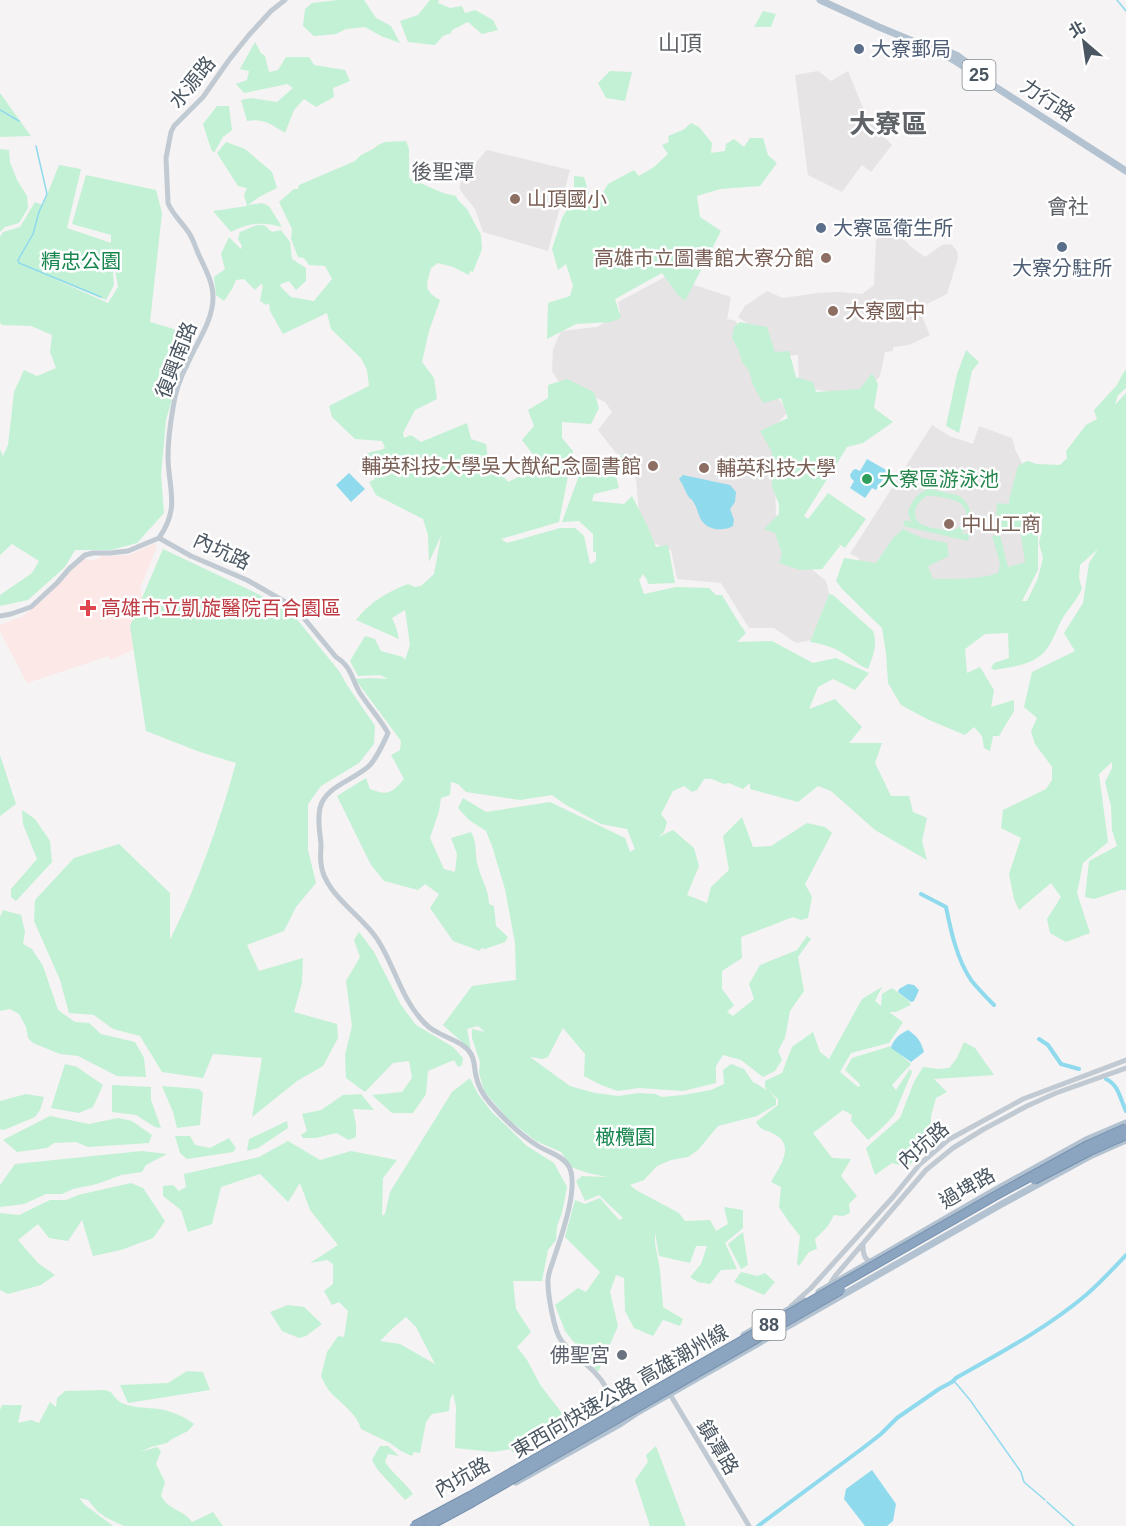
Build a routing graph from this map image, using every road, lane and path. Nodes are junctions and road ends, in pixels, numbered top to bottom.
1 (285, 0) edge
2 (820, 0) edge
3 (830, 0) edge
4 (1126, 166) edge
5 (1126, 171) edge
6 (168, 202) joint
7 (159, 538) junction
8 (0, 616) edge
9 (1126, 1060) edge
10 (1126, 1068) edge
11 (1125, 1125) edge
12 (1126, 1135) edge
13 (1126, 1140) edge
14 (863, 1243) junction
15 (872, 1262) junction
16 (811, 1288) junction
17 (824, 1289) junction
18 (829, 1303) junction
19 (783, 1313) junction
20 (663, 1382) junction
21 (670, 1394) junction
22 (614, 1412) junction
23 (618, 1425) junction
24 (748, 1525) edge
25 (407, 1526) edge
26 (414, 1526) edge
27 (429, 1526) edge
28 (435, 1526) edge

1 - 6 street, 水源路
2 - 5 main road, 力行路 / 25
3 - 4 main road, 力行路 / 25
6 - 7 street, 復興南路
7 - 8 street
7 - 22 street, 內坑路
9 - 16 street, 內坑路
10 - 14 street, 內坑路
11 - 15 main road, 過埤路
11 - 26 highway, 東西向快速公路 高雄潮州線 / 88, bridge
12 - 27 highway, 東西向快速公路 高雄潮州線 / 88, bridge
13 - 18 main road, 過埤路
14 - 15 street
14 - 17 street, 內坑路
15 - 17 main road, 過埤路
16 - 17 street
16 - 19 street, 內坑路
17 - 18 street
17 - 19 main road, 內坑路
18 - 21 main road, 內坑路
19 - 20 main road, 內坑路
20 - 21 street, 鎮潭路
20 - 22 main road, 內坑路
21 - 23 main road, 內坑路
21 - 24 street, 鎮潭路
22 - 23 street
22 - 25 main road, 內坑路
23 - 28 main road, 內坑路

